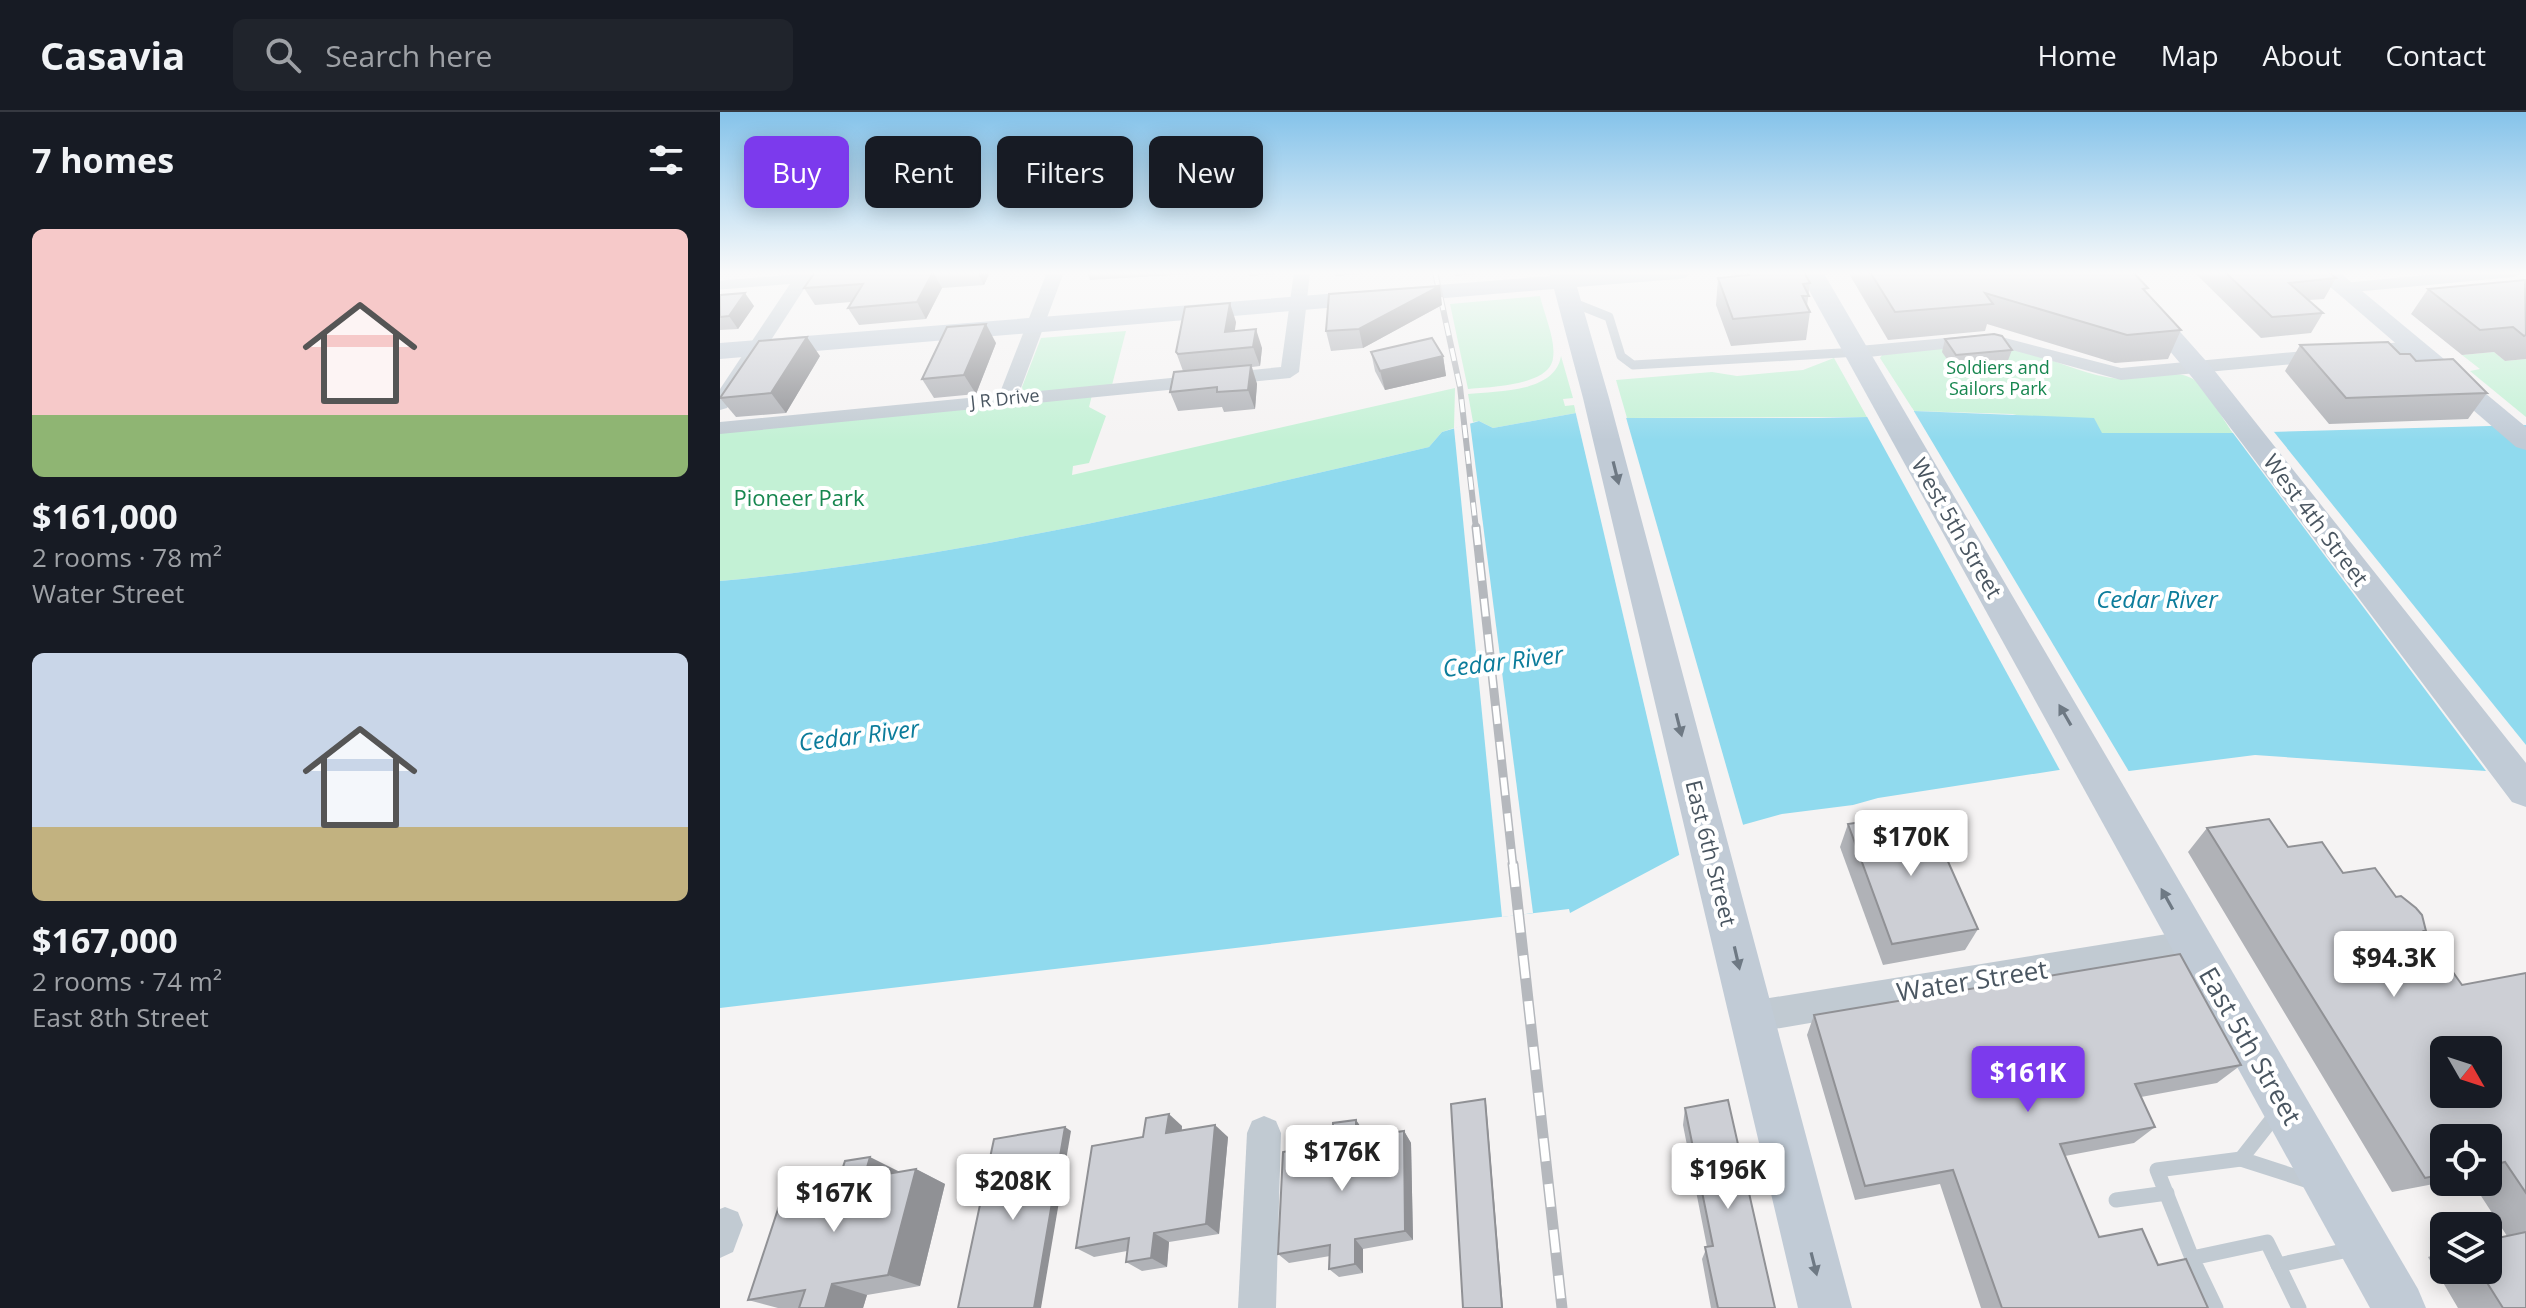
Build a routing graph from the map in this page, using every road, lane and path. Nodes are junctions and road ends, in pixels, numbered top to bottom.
1 (772, 328) edge
2 (1002, 328) edge
3 (1035, 328) edge
4 (1295, 328) edge
5 (1576, 328) edge
6 (1612, 328) edge
7 (1844, 328) edge
8 (2163, 328) edge
9 (2390, 328) edge
10 (2413, 347) junction
11 (757, 348) junction
12 (720, 351) edge
13 (1859, 352) junction
14 (2197, 367) junction
15 (1007, 399) junction
16 (720, 404) edge
17 (720, 428) edge
18 (2526, 441) edge
19 (2518, 782) edge
20 (2103, 783) joint
21 (2192, 944) junction
22 (1751, 1017) junction
23 (2284, 1104) junction
24 (1264, 1133) dead end
25 (2241, 1159) junction
26 (2331, 1188) junction
27 (2167, 1193) junction
28 (2116, 1200) dead end
29 (2364, 1247) junction
30 (2192, 1258) junction
31 (2278, 1265) junction
32 (1257, 1308) edge
33 (1825, 1308) edge
34 (2216, 1308) edge
35 (2299, 1308) edge
36 (2399, 1308) edge

1 - 11 street
2 - 11 main road
3 - 15 street
4 - 15 street, J R Drive
5 -> 22 main road, East 6th Street
6 - 13 lane
7 - 13 main road, West 5th Street
8 - 14 main road, West 4th Street
9 - 10 main road
10 - 14 street
10 - 18 main road
11 - 12 main road
11 - 16 street
13 - 14 street
20 -> 13 main road, West 5th Street
14 - 19 main road, West 4th Street
15 - 17 street, J R Drive
21 -> 20 main road, East 5th Street
21 - 22 street, Water Street
21 - 23 main road, East 5th Street
22 -> 33 main road, East 6th Street
23 - 25 lane
23 - 26 main road, East 5th Street
24 - 32 street
25 - 26 lane
25 - 27 lane
26 - 29 main road, East 5th Street
27 - 28 lane
27 - 30 lane
29 - 31 lane
29 - 36 main road, East 5th Street
30 - 31 lane
30 - 34 lane
31 - 35 lane

